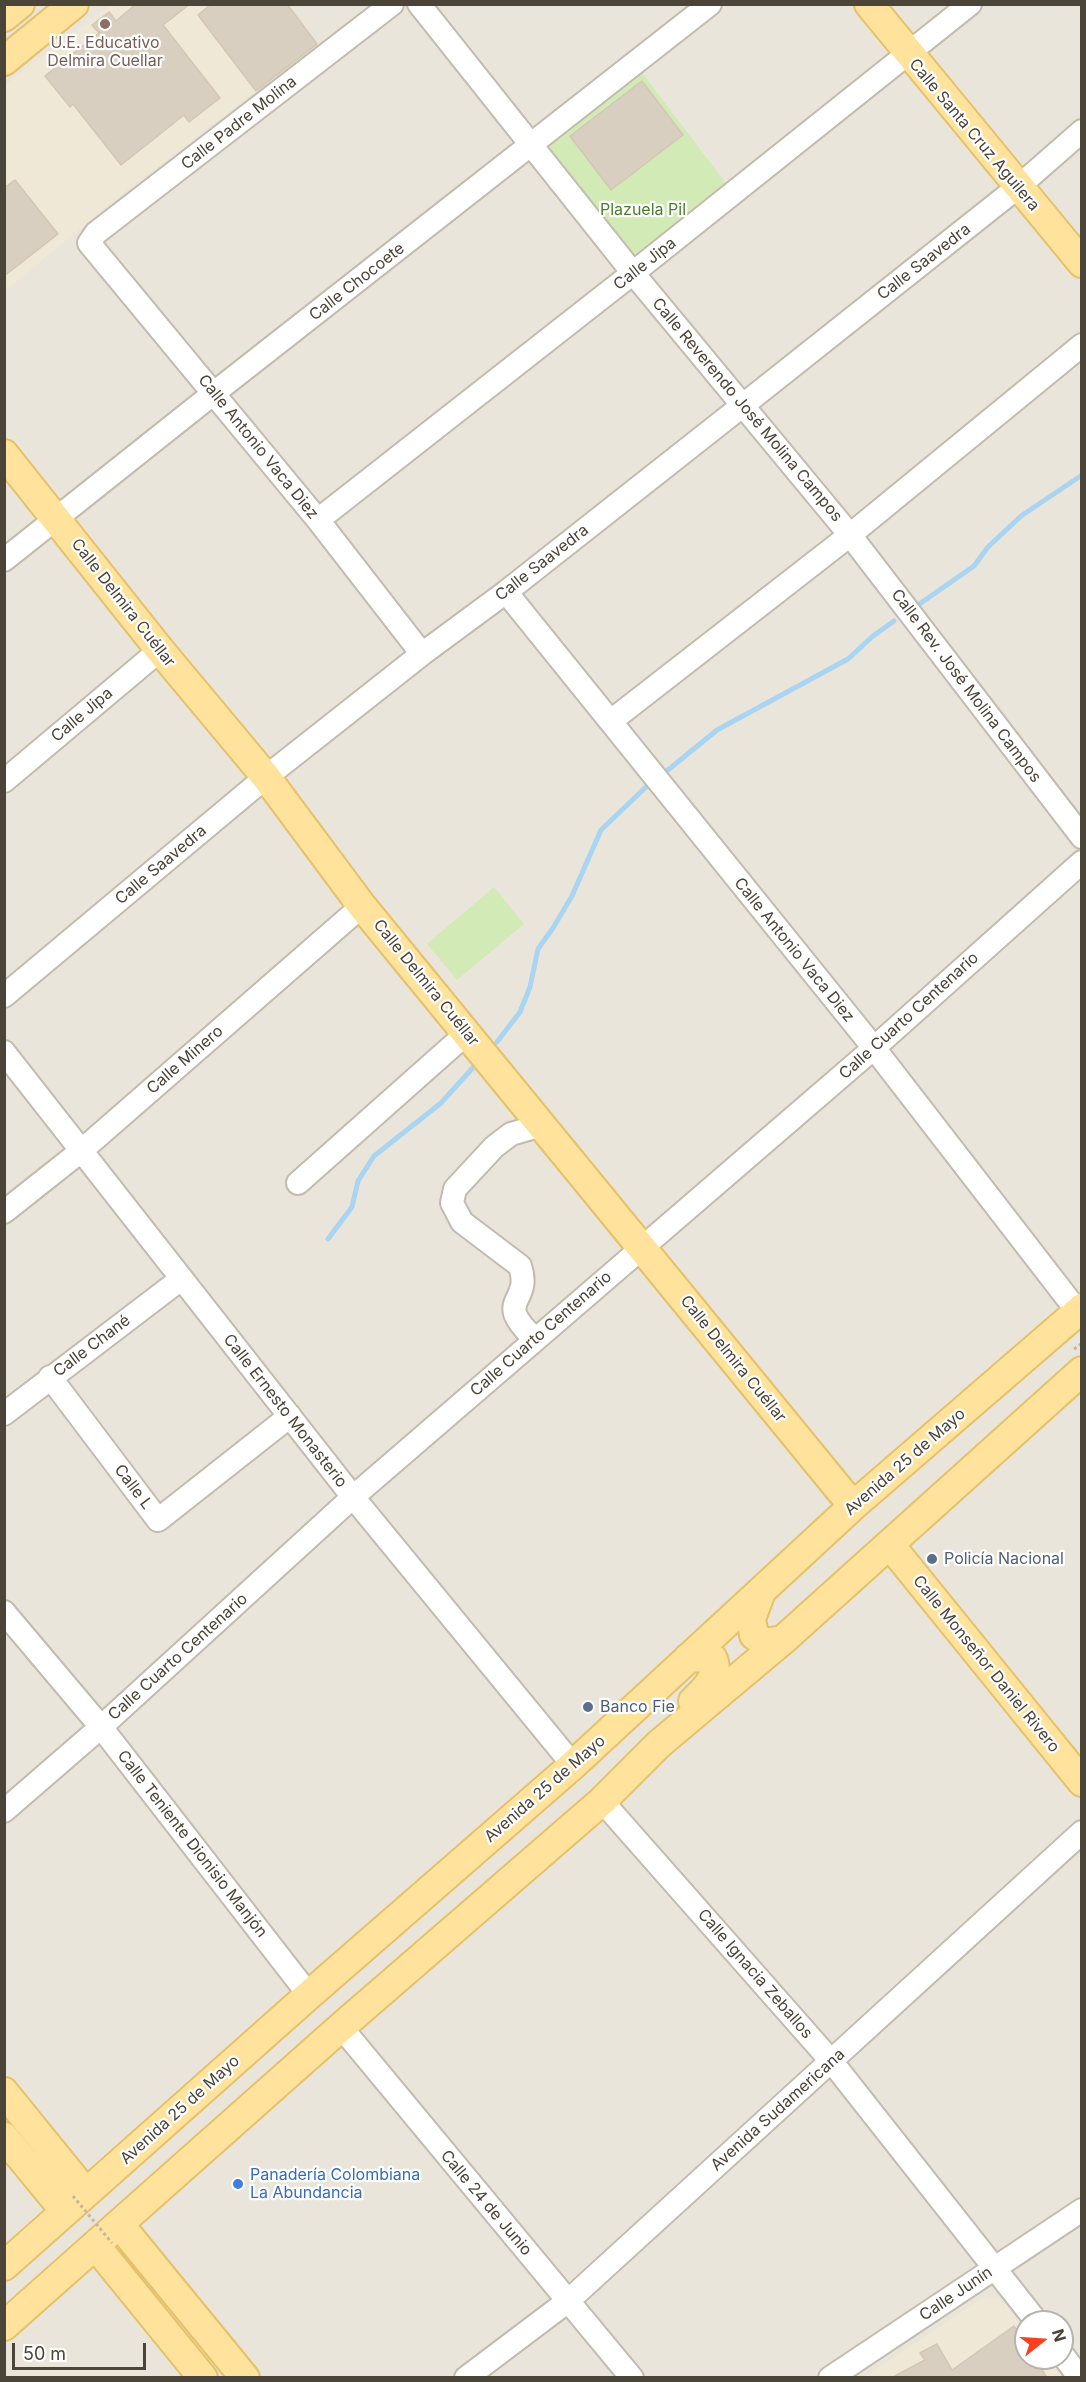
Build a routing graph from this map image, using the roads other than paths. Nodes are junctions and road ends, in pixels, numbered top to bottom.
1 (20, 4) edge
2 (74, 4) edge
3 (392, 4) edge
4 (419, 4) edge
5 (710, 4) edge
6 (869, 4) edge
7 (970, 4) edge
8 (4, 17) edge
9 (908, 54) junction
10 (4, 61) edge
11 (1082, 131) edge
12 (531, 146) junction
13 (1018, 187) junction
14 (89, 243) joint
15 (1082, 263) edge
16 (633, 273) junction
17 (1082, 345) edge
18 (213, 393) junction
19 (742, 406) junction
20 (4, 454) edge
21 (56, 518) junction
22 (318, 520) junction
23 (850, 535) junction
24 (4, 560) edge
25 (506, 592) junction
26 (160, 650) junction
27 (422, 654) junction
28 (611, 721) junction
29 (266, 777) junction
30 (4, 781) edge
31 (1082, 837) edge
32 (1082, 862) edge
33 (362, 906) junction
34 (4, 996) edge
35 (467, 1033) junction
36 (874, 1048) junction
37 (4, 1052) edge
38 (542, 1125) junction
39 (81, 1151) junction
40 (298, 1183) dead end
41 (4, 1212) edge
42 (641, 1247) junction
43 (181, 1279) junction
44 (1080, 1310) edge
45 (535, 1340) junction
46 (1082, 1371) edge
47 (50, 1377) junction
48 (4, 1414) edge
49 (291, 1416) junction
50 (353, 1497) junction
51 (853, 1506) junction
52 (890, 1545) junction
53 (761, 1592) junction
54 (4, 1612) edge
55 (783, 1640) junction
56 (688, 1658) junction
57 (101, 1727) junction
58 (659, 1744) junction
59 (573, 1765) junction
60 (1082, 1782) edge
61 (602, 1801) junction
62 (4, 1811) edge
63 (1082, 1832) edge
64 (309, 1995) junction
65 (274, 2026) junction
66 (341, 2027) junction
67 (832, 2062) junction
68 (4, 2092) edge
69 (188, 2102) junction
70 (246, 2111) junction
71 (4, 2137) edge
72 (149, 2198) junction
73 (75, 2200) junction
74 (1082, 2210) edge
75 (109, 2237) junction
76 (4, 2266) edge
77 (994, 2268) junction
78 (568, 2301) junction
79 (1027, 2310) edge
80 (4, 2326) edge
81 (203, 2378) edge
82 (245, 2378) edge
83 (466, 2378) edge
84 (632, 2378) edge
85 (830, 2378) edge

1 - 8 main road
2 - 10 main road
3 - 14 street, Calle Padre Molina
4 - 12 street, Calle Reverendo José Molina Campos
5 - 12 street, Calle Chocoete
6 - 9 main road, Calle Santa Cruz Aguilera
7 - 9 street, Calle Jipa
9 - 13 main road, Calle Santa Cruz Aguilera
9 - 16 street, Calle Jipa
11 - 13 street, Calle Saavedra
12 - 16 street, Calle Reverendo José Molina Campos
12 - 18 street, Calle Chocoete
13 - 15 main road, Calle Santa Cruz Aguilera
13 - 19 street, Calle Saavedra
14 - 18 street, Calle Antonio Vaca Diez
16 - 19 street, Calle Reverendo José Molina Campos
16 - 22 street, Calle Jipa
17 - 23 street
18 - 21 street, Calle Chocoete
18 - 22 street, Calle Antonio Vaca Diez
19 - 23 street, Calle Reverendo José Molina Campos
19 - 25 street, Calle Saavedra
20 - 21 main road, Calle Delmira Cuéllar
21 - 24 street, Calle Chocoete
21 - 26 main road, Calle Delmira Cuéllar
22 - 27 street, Calle Antonio Vaca Diez
23 - 28 street
23 - 31 street, Calle Rev. José Molina Campos
25 - 27 street, Calle Saavedra
25 - 28 street, Calle Antonio Vaca Diez
26 - 29 main road, Calle Delmira Cuéllar
26 - 30 street, Calle Jipa
27 - 29 street, Calle Saavedra
28 - 36 street, Calle Antonio Vaca Diez
29 - 33 main road, Calle Delmira Cuéllar
29 - 34 street, Calle Saavedra
32 - 36 street, Calle Cuarto Centenario
33 - 35 main road, Calle Delmira Cuéllar
33 - 39 street, Calle Minero
35 - 38 main road, Calle Delmira Cuéllar
35 - 40 street
36 - 42 street, Calle Cuarto Centenario
36 - 44 street, Calle Antonio Vaca Diez
37 - 39 street, Calle Ernesto Monasterio
38 - 42 main road, Calle Delmira Cuéllar
38 - 45 street
39 - 41 street, Calle Minero
39 - 43 street, Calle Ernesto Monasterio
42 - 45 street, Calle Cuarto Centenario
42 - 51 main road, Calle Delmira Cuéllar
43 - 47 street, Calle Chané
43 - 49 street, Calle Ernesto Monasterio
44 - 51 main road, Avenida 25 de Mayo
45 - 50 street, Calle Cuarto Centenario
46 - 52 main road
47 - 48 street, Calle Chané
47 - 49 street, Calle L
49 - 50 street, Calle Ernesto Monasterio
50 - 57 street, Calle Cuarto Centenario
50 - 59 street, Calle Ernesto Monasterio
51 - 53 main road, Avenida 25 de Mayo
52 - 55 main road
52 - 60 main road, Calle Monseñor Daniel Rivero
53 - 55 main road
53 - 56 main road, Avenida 25 de Mayo
54 - 57 street, Calle Teniente Dionisio Manjón
55 - 58 main road
56 - 58 main road
56 - 59 main road, Avenida 25 de Mayo
57 - 62 street, Calle Cuarto Centenario
57 - 64 street, Calle Teniente Dionisio Manjón
58 - 61 main road
59 - 64 main road, Avenida 25 de Mayo
61 - 66 main road
61 - 67 street, Calle Ignacia Zeballos
63 - 67 street, Avenida Sudamericana
64 - 65 main road, Avenida 25 de Mayo
65 - 69 main road, Avenida 25 de Mayo
65 - 70 main road
66 - 70 main road
66 - 78 street, Calle 24 de Junio
67 - 77 street, Calle Ignacia Zeballos
67 - 78 street, Avenida Sudamericana
68 - 73 main road
69 - 72 main road
69 - 73 main road, Avenida 25 de Mayo
70 - 72 main road
71 - 73 main road
72 - 75 main road
73 - 76 main road, Avenida 25 de Mayo
74 - 77 street, Calle Junín
75 - 80 main road
75 - 81 main road
75 - 82 main road
77 - 79 street, Calle Ignacia Zeballos
77 - 85 street, Calle Junín
78 - 83 street, Avenida Sudamericana
78 - 84 street, Calle 24 de Junio

